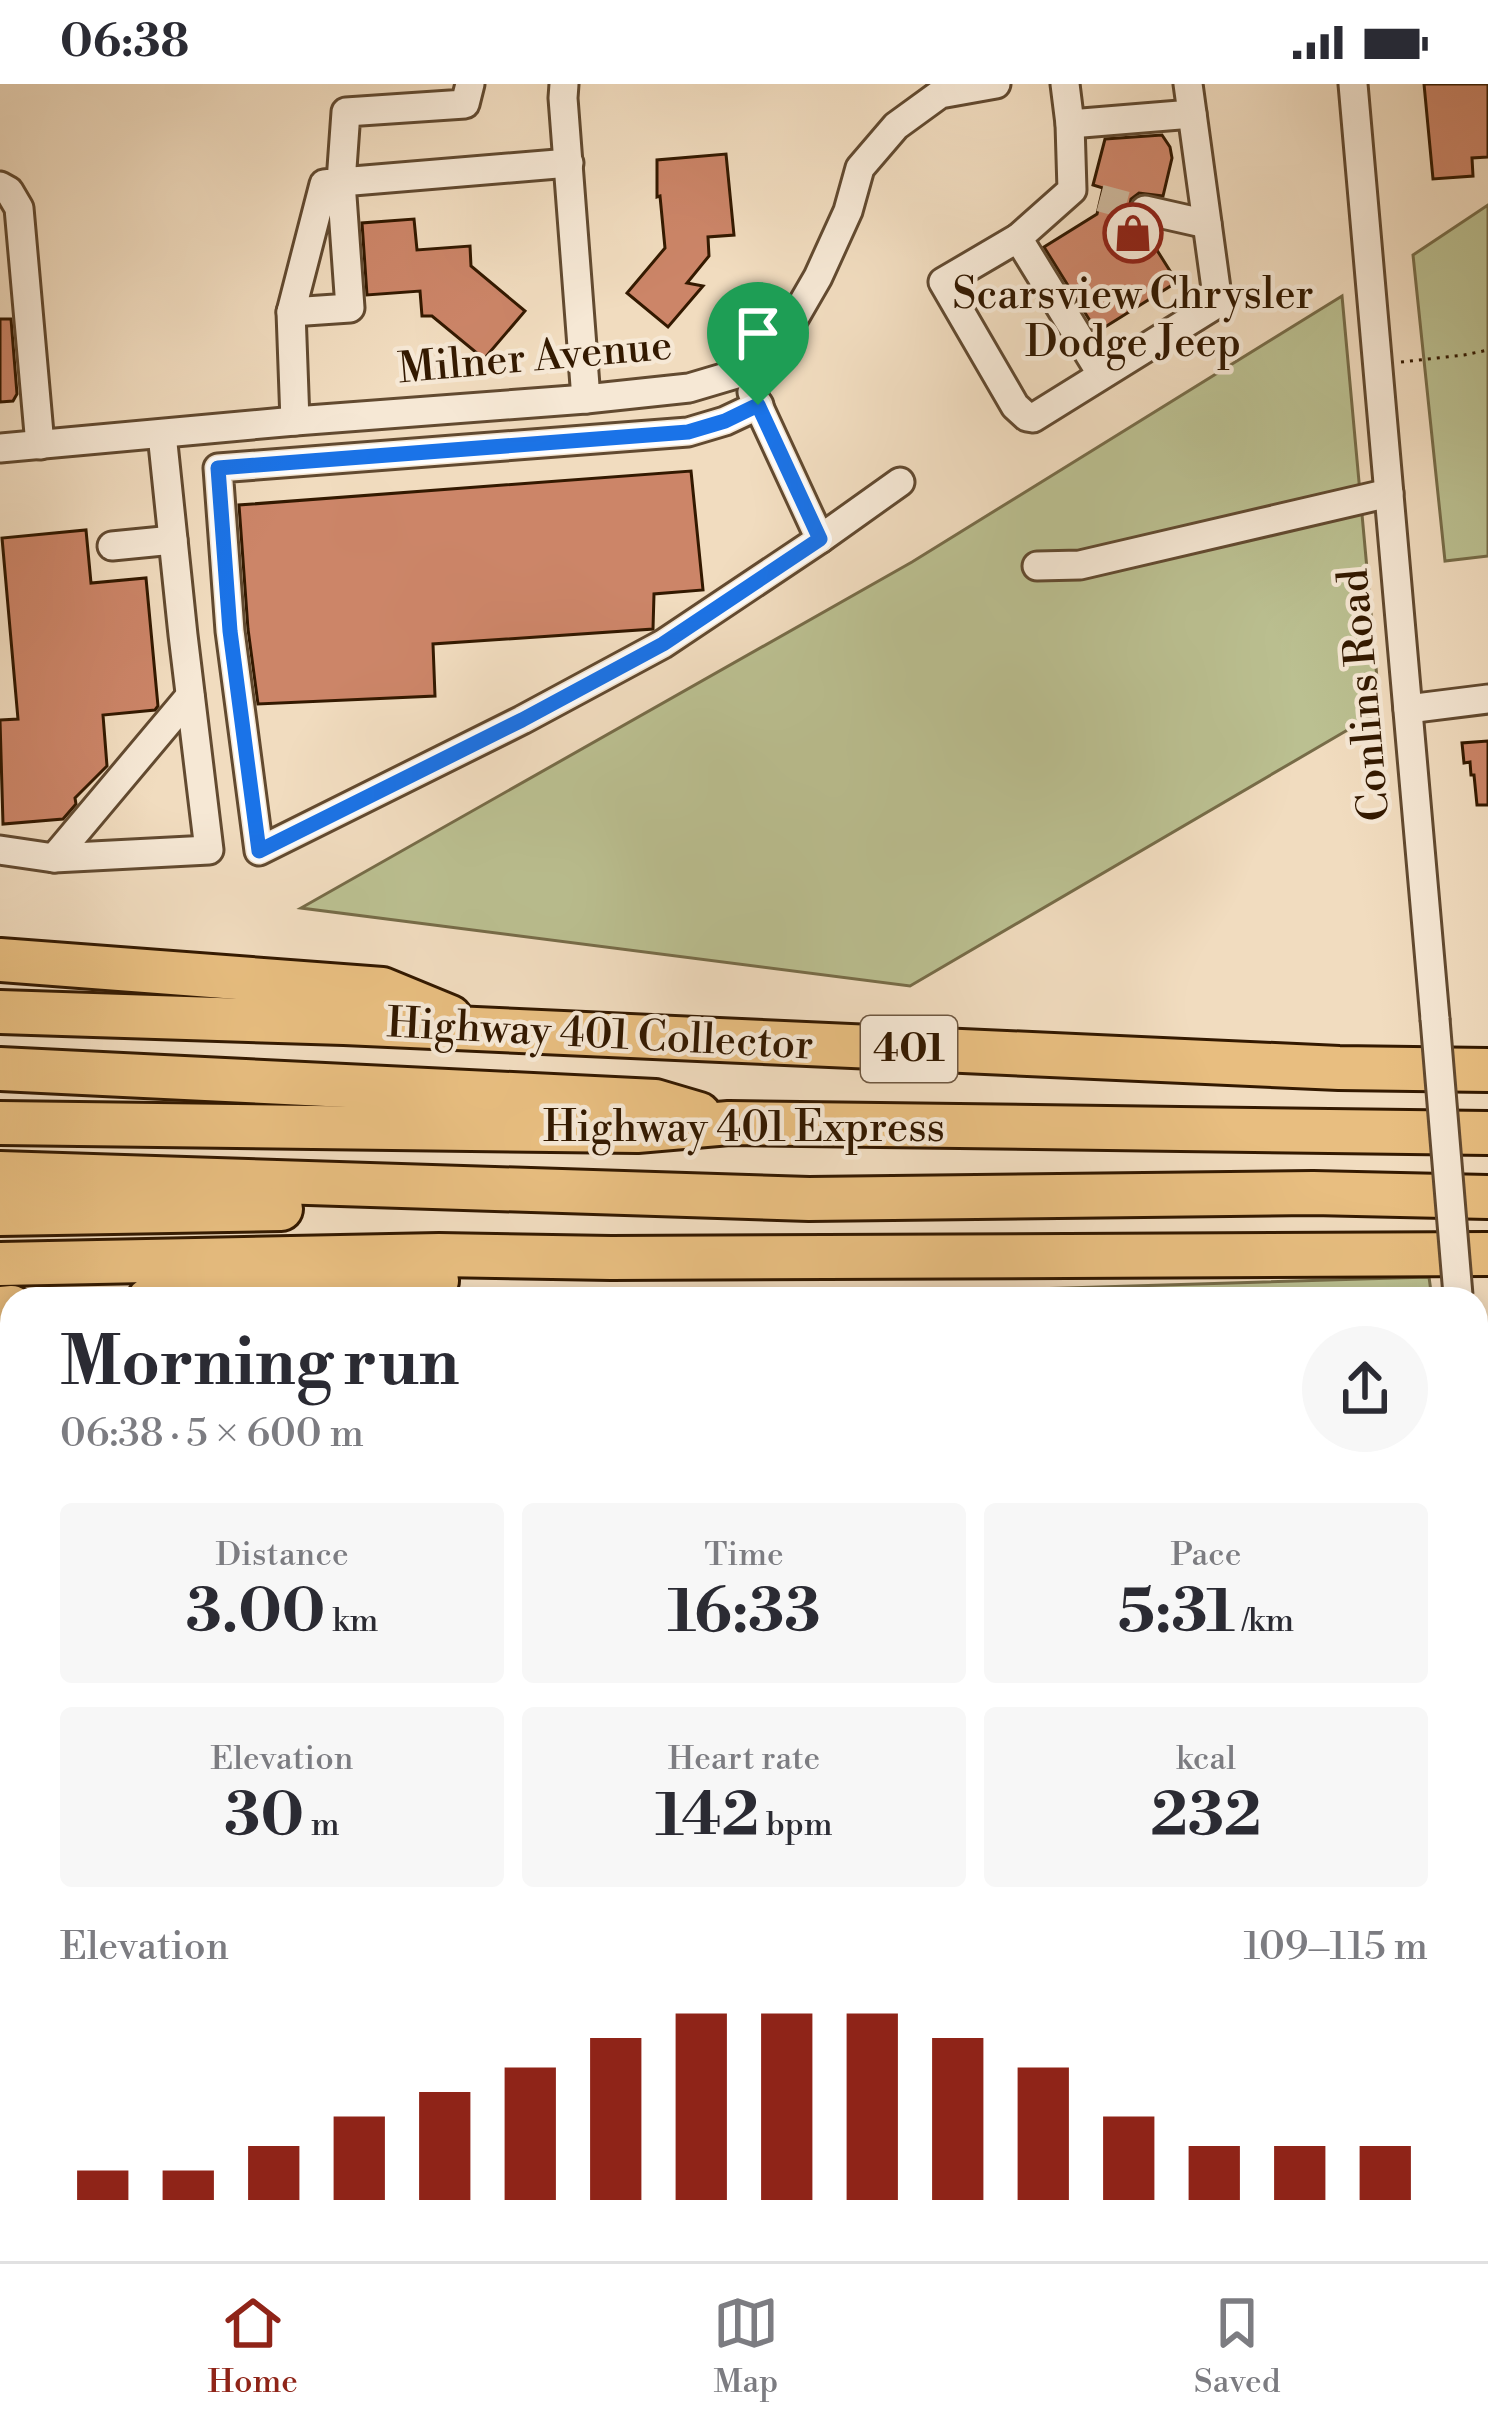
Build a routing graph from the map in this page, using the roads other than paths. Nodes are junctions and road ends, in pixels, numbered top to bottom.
1 (470, 84) edge
2 (564, 84) edge
3 (996, 84) edge
4 (1065, 84) edge
5 (1188, 84) edge
6 (1353, 84) edge
7 (393, 96) edge
8 (1192, 114) junction
9 (1070, 124) junction
10 (569, 163) junction
11 (341, 182) junction
12 (0, 186) edge
13 (1072, 190) junction
14 (1100, 198) tunnel mouth
15 (1145, 210) tunnel mouth
16 (1207, 224) junction
17 (1018, 238) junction
18 (291, 312) junction
19 (743, 372) junction
20 (1102, 375) junction
21 (586, 399) junction
22 (758, 405) junction
23 (295, 421) junction
24 (163, 434) junction
25 (40, 445) junction
26 (0, 448) edge
27 (900, 482) dead end
28 (1389, 493) junction
29 (820, 539) junction
30 (173, 540) junction
31 (112, 546) dead end
32 (1037, 566) dead end
33 (190, 696) junction
34 (1488, 699) edge
35 (1408, 709) junction
36 (0, 850) edge
37 (54, 858) junction
38 (0, 960) edge
39 (0, 1012) edge
40 (479, 1029) junction
41 (0, 1069) edge
42 (1488, 1070) edge
43 (729, 1123) junction
44 (0, 1124) edge
45 (1488, 1133) edge
46 (0, 1173) edge
47 (1488, 1197) edge
48 (809, 1198) junction
49 (0, 1214) edge
50 (1488, 1254) edge
51 (610, 1258) junction
52 (0, 1264) edge
53 (350, 1287) edge
54 (1457, 1287) edge

1 - 7 street
2 - 10 street
3 - 19 street, Milner Avenue
4 - 9 street
5 - 8 street
6 - 28 street, Conlins Road
7 - 11 street
8 - 9 street
8 - 16 street
9 - 13 street
10 - 11 street
10 - 21 street
11 - 18 street
11 - 18 street
12 - 25 street
13 - 14 street
13 - 17 street
15 - 16 street
16 - 20 street
17 - 20 street
17 - 20 street
18 - 23 street
19 - 21 street, Milner Avenue
19 - 22 street
21 - 23 street, Milner Avenue
22 - 29 street
22 - 29 street
23 - 24 street, Milner Avenue
24 - 25 street, Milner Avenue
24 - 30 street
25 - 26 street, Milner Avenue
27 - 29 street
28 - 32 street
28 - 35 street, Conlins Road
30 - 31 street
30 - 33 street
33 - 37 street
33 - 37 street
34 - 35 street
35 - 54 street, Conlins Road, bridge
36 - 37 street
38 - 40 highway
39 - 40 highway, Highway 401 Collector / 401
40 - 42 highway, Highway 401 Collector / 401
41 - 43 highway
43 - 44 highway, Highway 401 Express / 401
43 - 45 highway, Highway 401 Express / 401
46 - 48 highway, Highway 401 Express
47 - 48 highway, Highway 401 Express
48 - 49 highway
50 - 51 highway
51 - 52 highway
51 - 53 highway

